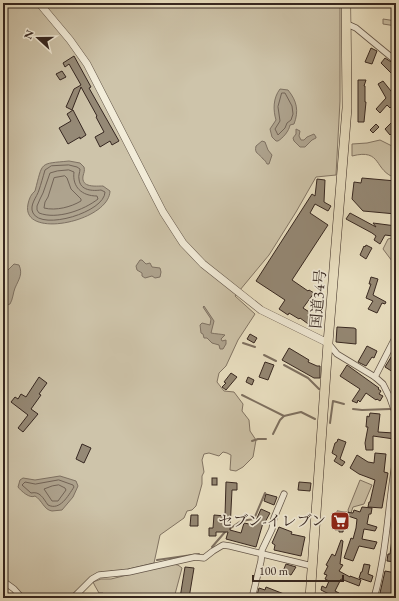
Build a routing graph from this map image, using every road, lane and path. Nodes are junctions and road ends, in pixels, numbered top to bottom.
1 (39, 3) edge
2 (346, 3) edge
3 (347, 24) junction
4 (396, 61) edge
5 (396, 336) edge
6 (328, 343) junction
7 (375, 377) junction
8 (396, 415) edge
9 (396, 458) edge
10 (393, 490) edge
11 (284, 494) dead end
12 (261, 553) junction
13 (312, 566) junction
14 (3, 581) edge
15 (22, 598) edge
16 (73, 598) edge
17 (252, 598) edge
18 (310, 598) edge
19 (374, 598) edge

1 - 6 street
2 - 3 highway, 国道34号
3 - 4 street
3 - 6 highway, 国道34号
5 - 7 street
6 - 7 street
6 - 13 highway, 国道34号
7 - 8 street
9 - 10 street
10 - 19 street
11 - 12 street
12 - 13 street
12 - 16 street
12 - 17 street
13 - 18 highway, 国道34号
14 - 15 street

